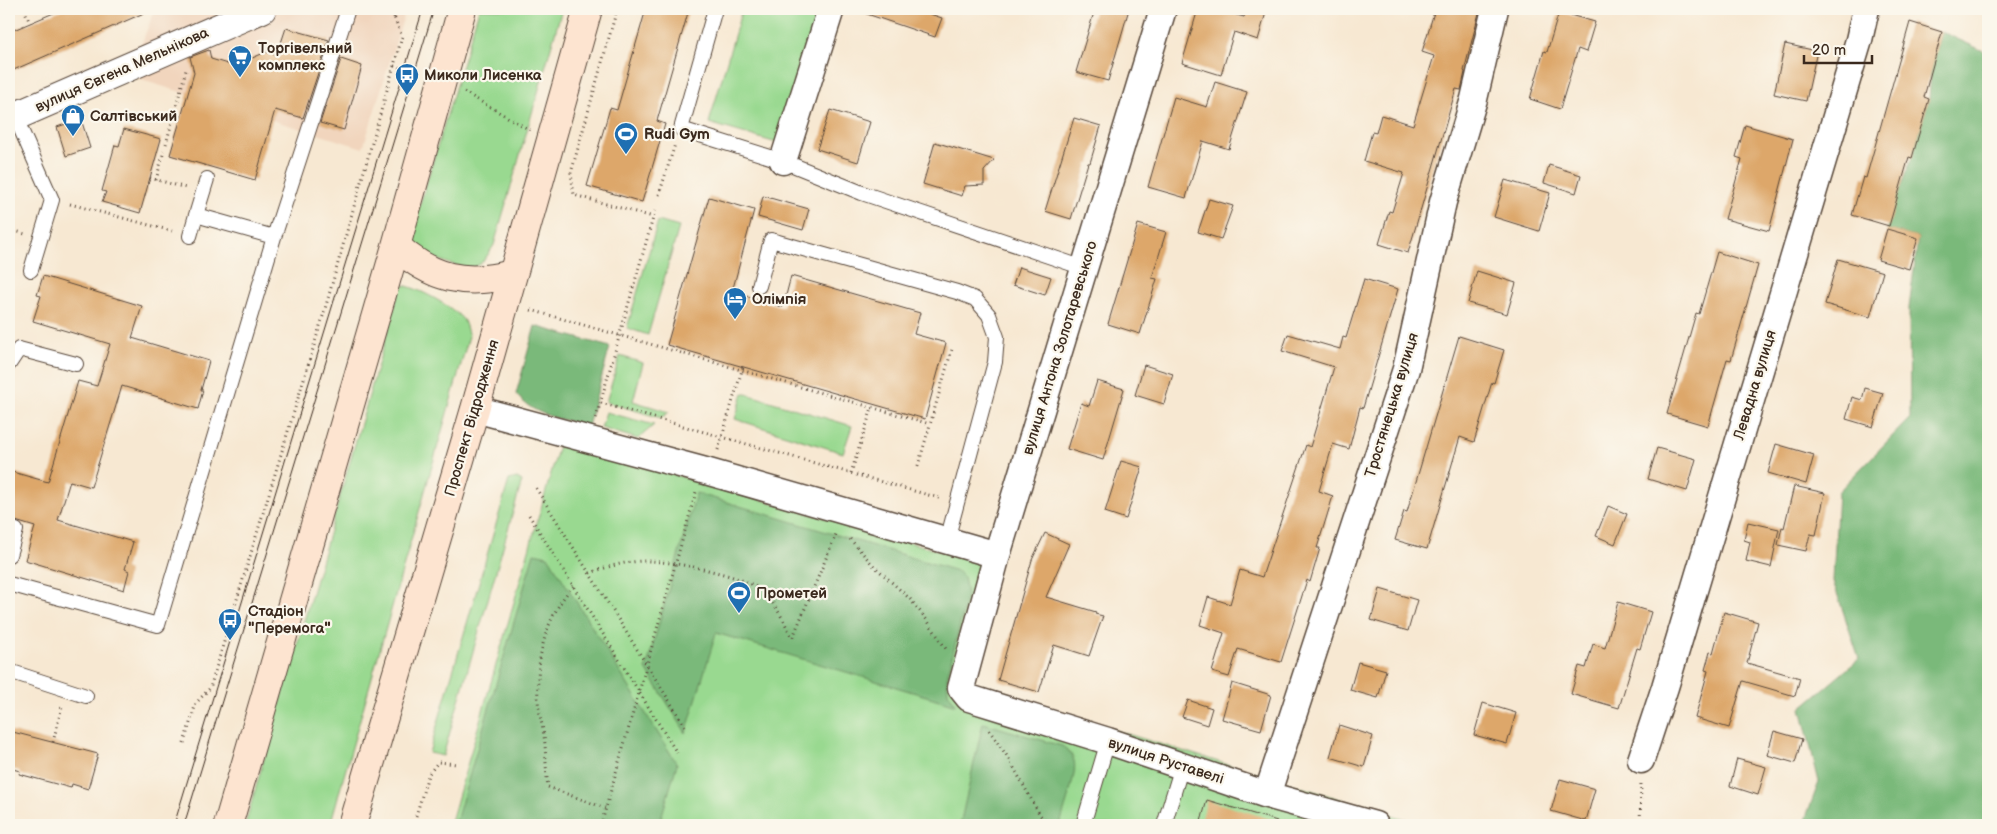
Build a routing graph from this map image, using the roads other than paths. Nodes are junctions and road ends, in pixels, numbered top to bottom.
1 (262, 9) edge
2 (348, 9) edge
3 (462, 9) edge
4 (588, 9) edge
5 (715, 9) edge
6 (831, 9) edge
7 (1163, 9) edge
8 (1495, 9) edge
9 (1866, 9) edge
10 (12, 118) edge
11 (783, 161) junction
12 (207, 179) dead end
13 (196, 215) junction
14 (190, 236) road end
15 (274, 237) junction
16 (396, 246) junction
17 (1084, 268) junction
18 (31, 270) dead end
19 (512, 274) junction
20 (759, 286) dead end
21 (9, 364) edge
22 (76, 364) dead end
23 (475, 409) junction
24 (16, 530) dead end
25 (947, 540) junction
26 (9, 555) edge
27 (997, 555) junction
28 (9, 584) edge
29 (9, 671) edge
30 (963, 683) joint
31 (86, 696) dead end
32 (1108, 741) junction
33 (1641, 760) road end
34 (1182, 766) junction
35 (1267, 794) junction
36 (228, 825) edge
37 (352, 825) edge
38 (1083, 825) edge
39 (1164, 825) edge
40 (1375, 825) edge

1 - 10 street, вулиця Євгена Мельнікова
2 - 15 lane
3 - 16 main road
4 - 19 main road, Проспект Відродження
5 - 11 lane
6 - 11 street
7 - 17 street, вулиця Антона Золотаревського
8 - 35 street, Тростянецька вулиця
9 - 33 street, Левадна вулиця
10 - 18 lane
11 - 17 lane
12 - 13 lane
13 - 14 lane
13 - 15 lane
15 - 28 lane
16 - 19 main road
16 - 36 main road
17 - 27 street, вулиця Антона Золотаревського
19 - 23 main road, Проспект Відродження
20 - 25 lane
21 - 22 lane
23 - 25 street
23 - 37 main road, Проспект Відродження
24 - 26 lane
25 - 27 street
27 - 30 street, вулиця Антона Золотаревського
29 - 31 lane
30 - 32 street, вулиця Руставелі
32 - 34 street, вулиця Руставелі
32 - 38 lane
34 - 35 street, вулиця Руставелі
34 - 39 lane
35 - 40 street, вулиця Руставелі

